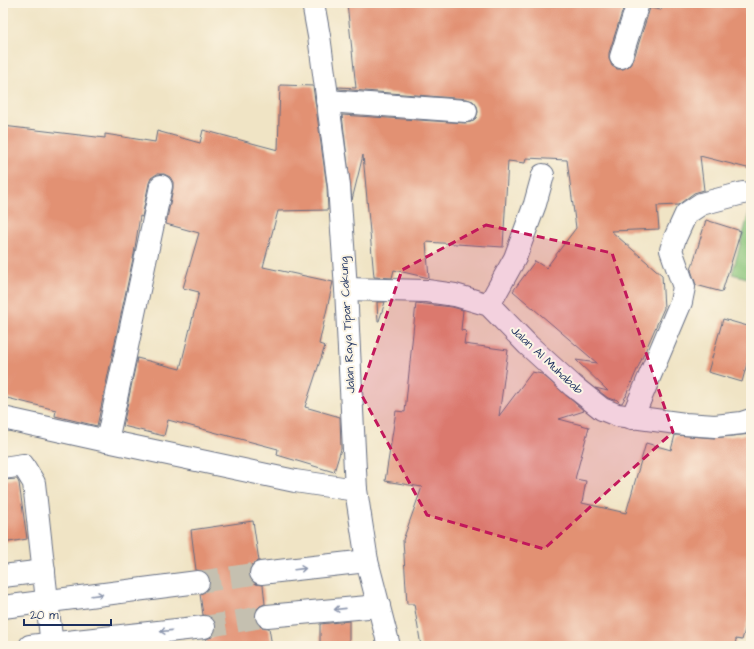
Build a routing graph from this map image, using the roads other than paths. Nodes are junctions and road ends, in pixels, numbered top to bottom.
1 (313, 3) edge
2 (638, 3) edge
3 (621, 57) dead end
4 (328, 101) junction
5 (466, 111) dead end
6 (543, 175) dead end
7 (161, 186) dead end
8 (743, 193) dead end
9 (346, 289) junction
10 (489, 305) junction
11 (3, 418) edge
12 (632, 418) junction
13 (751, 420) edge
14 (107, 441) junction
15 (3, 468) edge
16 (356, 490) junction
17 (367, 561) junction
18 (44, 571) junction
19 (261, 573) tunnel mouth
20 (3, 576) edge
21 (198, 582) tunnel mouth
22 (48, 602) junction
23 (379, 606) junction
24 (3, 607) edge
25 (267, 616) tunnel mouth
26 (204, 627) tunnel mouth
27 (53, 644) edge
28 (30, 646) edge
29 (388, 646) edge

1 - 4 street, Jalan Raya Tipar Cakung
2 - 3 street
4 - 5 street
4 - 9 street, Jalan Raya Tipar Cakung
6 - 10 street
7 - 14 street
8 - 12 street
9 - 10 street, Jalan Al Muhabab
9 - 16 street, Jalan Raya Tipar Cakung
10 - 12 street, Jalan Al Muhabab
11 - 14 street
12 - 13 street, Jalan Al Muhabab
14 - 16 street
15 - 18 street
16 - 17 street, Jalan Raya Tipar Cakung
19 -> 17 street
17 - 23 street, Jalan Raya Tipar Cakung
18 - 20 street
18 - 22 street
22 -> 21 street
22 - 24 street
22 - 27 street
23 -> 25 street
23 - 29 street, Jalan Raya Tipar Cakung
26 -> 27 street
27 - 28 street

